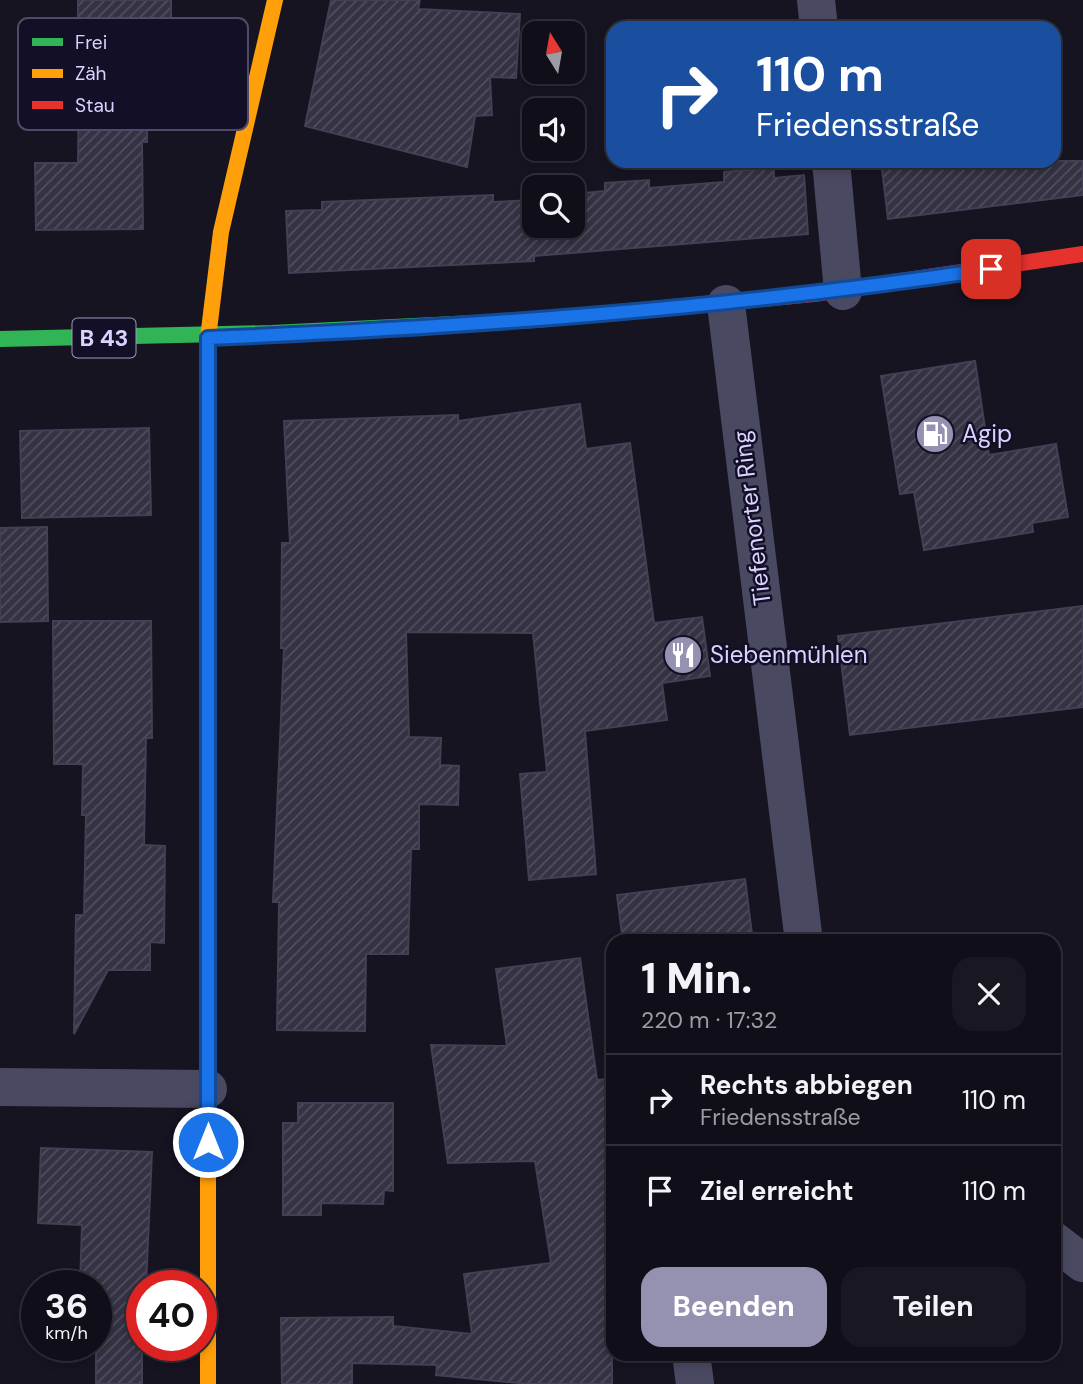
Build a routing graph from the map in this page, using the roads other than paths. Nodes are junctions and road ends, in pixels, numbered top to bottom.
1 (275, 0) edge
2 (816, 0) edge
3 (818, 21) edge
4 (248, 116) edge
5 (245, 130) edge
6 (832, 168) edge
7 (1083, 254) edge
8 (843, 291) junction
9 (726, 304) junction
10 (208, 338) junction
11 (0, 339) edge
12 (803, 934) edge
13 (0, 1087) edge
14 (208, 1089) junction
15 (1061, 1246) edge
16 (1083, 1263) edge
17 (692, 1361) edge
18 (208, 1384) edge
19 (695, 1384) edge

1 - 4 street
2 - 3 street
5 - 10 street
6 - 8 street
7 - 8 street, B 43
8 - 9 street, B 43
9 - 10 street, B 43
9 - 12 street, Tiefenorter Ring
10 - 11 street, B 43
10 - 14 street
13 - 14 street
14 - 18 street
15 - 16 street
17 - 19 street

